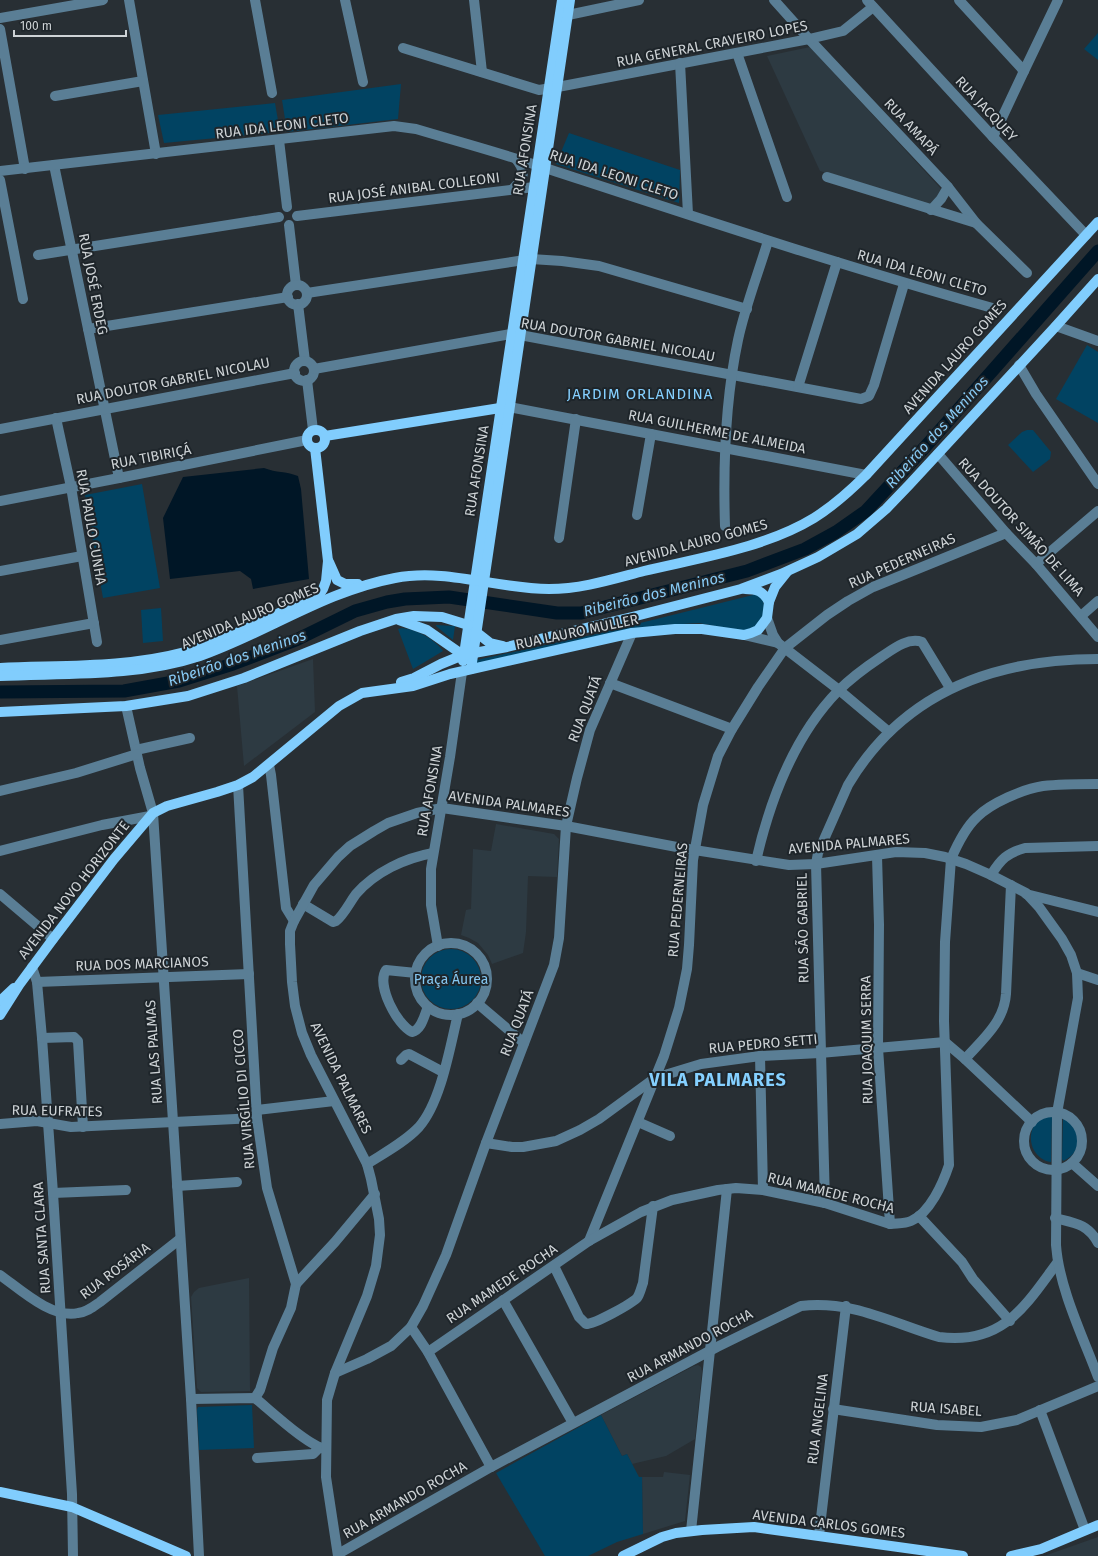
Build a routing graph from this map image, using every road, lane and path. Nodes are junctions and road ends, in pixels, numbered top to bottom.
1 (103, 0) edge
2 (129, 0) edge
3 (255, 0) edge
4 (345, 0) edge
5 (474, 0) edge
6 (562, 0) edge
7 (570, 0) edge
8 (639, 0) edge
9 (774, 0) edge
10 (959, 0) edge
11 (1058, 0) edge
12 (870, 3) edge
13 (568, 14) junction
14 (0, 18) edge
15 (0, 29) edge
16 (809, 39) junction
17 (403, 48) dead end
18 (737, 53) junction
19 (680, 63) junction
20 (1024, 71) junction
21 (482, 72) junction
22 (143, 81) junction
23 (363, 82) dead end
24 (552, 88) junction
25 (10, 91) junction
26 (0, 92) edge
27 (272, 93) dead end
28 (55, 96) dead end
29 (993, 138) junction
30 (280, 140) junction
31 (156, 154) junction
32 (516, 159) junction
33 (54, 165) junction
34 (541, 166) junction
35 (25, 169) junction
36 (0, 171) edge
37 (827, 177) dead end
38 (0, 180) edge
39 (948, 186) junction
40 (534, 187) junction
41 (512, 190) junction
42 (787, 197) dead end
43 (287, 207) junction
44 (931, 210) junction
45 (688, 214) junction
46 (297, 216) junction
47 (279, 217) junction
48 (1098, 222) edge
49 (976, 223) junction
50 (289, 225) junction
51 (1086, 235) junction
52 (768, 241) junction
53 (73, 249) junction
54 (38, 256) dead end
55 (527, 260) junction
56 (837, 262) junction
57 (1027, 273) dead end
58 (904, 284) junction
59 (1096, 284) edge
60 (296, 285) junction
61 (307, 293) junction
62 (288, 297) junction
63 (23, 299) dead end
64 (298, 304) junction
65 (747, 309) junction
66 (996, 310) dead end
67 (1056, 326) junction
68 (88, 329) junction
69 (516, 335) junction
70 (1098, 341) edge
71 (305, 361) junction
72 (1020, 365) junction
73 (314, 369) junction
74 (295, 373) junction
75 (732, 375) junction
76 (307, 380) junction
77 (798, 387) junction
78 (505, 407) junction
79 (104, 408) junction
80 (56, 418) junction
81 (576, 419) junction
82 (0, 429) edge
83 (313, 430) junction
84 (651, 434) junction
85 (325, 436) junction
86 (307, 440) junction
87 (315, 448) junction
88 (725, 448) junction
89 (938, 454) junction
90 (866, 475) junction
91 (119, 478) junction
92 (1098, 484) edge
93 (70, 488) junction
94 (0, 501) edge
95 (1098, 511) edge
96 (637, 515) dead end
97 (725, 526) dead end
98 (1006, 533) junction
99 (559, 538) dead end
100 (82, 556) junction
101 (328, 561) junction
102 (1036, 564) junction
103 (0, 571) edge
104 (787, 572) junction
105 (366, 584) junction
106 (478, 585) junction
107 (742, 589) junction
108 (1098, 601) edge
109 (769, 602) junction
110 (474, 614) junction
111 (1081, 616) junction
112 (767, 618) junction
113 (396, 619) junction
114 (94, 623) junction
115 (468, 625) junction
116 (476, 632) junction
117 (632, 634) junction
118 (744, 635) junction
119 (1098, 637) edge
120 (0, 640) edge
121 (97, 642) dead end
122 (782, 645) junction
123 (507, 647) junction
124 (468, 655) junction
125 (1098, 659) edge
126 (0, 668) edge
127 (466, 670) junction
128 (0, 676) edge
129 (610, 683) junction
130 (950, 688) junction
131 (839, 690) junction
132 (372, 691) junction
133 (126, 706) junction
134 (0, 712) edge
135 (732, 729) junction
136 (889, 732) junction
137 (190, 738) dead end
138 (136, 752) junction
139 (268, 765) junction
140 (1098, 784) edge
141 (238, 785) junction
142 (0, 791) edge
143 (442, 808) junction
144 (151, 814) junction
145 (566, 826) junction
146 (1098, 846) edge
147 (695, 850) junction
148 (0, 851) edge
149 (434, 853) junction
150 (877, 856) junction
151 (951, 859) junction
152 (756, 861) junction
153 (816, 864) junction
154 (992, 875) junction
155 (1011, 885) junction
156 (1026, 893) junction
157 (0, 894) edge
158 (303, 904) junction
159 (1098, 912) edge
160 (294, 921) junction
161 (53, 939) junction
162 (438, 946) junction
163 (32, 967) junction
164 (416, 973) junction
165 (1077, 973) junction
166 (249, 974) junction
167 (163, 978) junction
168 (1098, 980) edge
169 (37, 982) junction
170 (3, 999) edge
171 (477, 1003) junction
172 (428, 1007) junction
173 (458, 1014) junction
174 (0, 1015) edge
175 (42, 1038) junction
176 (945, 1042) junction
177 (524, 1043) junction
178 (878, 1048) junction
179 (820, 1053) junction
180 (760, 1056) junction
181 (965, 1059) junction
182 (401, 1060) dead end
183 (443, 1072) junction
184 (655, 1078) junction
185 (334, 1101) junction
186 (1057, 1113) junction
187 (257, 1114) junction
188 (638, 1122) junction
189 (1032, 1122) junction
190 (173, 1123) junction
191 (0, 1124) edge
192 (48, 1124) junction
193 (83, 1127) junction
194 (670, 1136) dead end
195 (486, 1143) junction
196 (1072, 1163) junction
197 (367, 1164) junction
198 (1056, 1169) junction
199 (236, 1182) dead end
200 (177, 1186) junction
201 (1098, 1186) edge
202 (727, 1189) junction
203 (126, 1190) dead end
204 (763, 1190) junction
205 (53, 1193) junction
206 (374, 1194) junction
207 (825, 1203) junction
208 (653, 1206) junction
209 (919, 1216) junction
210 (1056, 1218) junction
211 (890, 1224) junction
212 (180, 1239) junction
213 (589, 1242) junction
214 (1098, 1243) edge
215 (1057, 1263) junction
216 (554, 1266) junction
217 (0, 1275) edge
218 (296, 1284) junction
219 (503, 1300) junction
220 (846, 1306) junction
221 (61, 1313) junction
222 (1010, 1321) junction
223 (411, 1327) junction
224 (710, 1350) junction
225 (428, 1352) junction
226 (335, 1373) junction
227 (1098, 1377) edge
228 (1098, 1386) edge
229 (255, 1398) junction
230 (191, 1399) junction
231 (833, 1409) junction
232 (1040, 1410) junction
233 (573, 1423) junction
234 (323, 1449) junction
235 (257, 1458) dead end
236 (491, 1467) junction
237 (0, 1492) edge
238 (72, 1507) junction
239 (1098, 1525) edge
240 (691, 1530) junction
241 (1085, 1530) junction
242 (819, 1535) junction
243 (338, 1555) edge
244 (73, 1556) edge
245 (186, 1556) edge
246 (199, 1556) edge
247 (623, 1556) edge
248 (958, 1556) edge
249 (1011, 1556) edge

1 - 14 street
2 - 22 street
3 - 27 street
4 - 23 street
5 - 21 street
6 - 24 main road, RUA AFONSINA
7 - 13 main road, RUA AFONSINA
8 - 13 street
9 - 16 street, RUA AMAPÁ
10 - 20 street
11 - 20 street
12 - 16 street, RUA GENERAL CRAVEIRO LOPES
12 - 29 street, RUA JACQUEY
13 - 24 main road, RUA AFONSINA
15 - 25 street
16 - 18 street, RUA GENERAL CRAVEIRO LOPES
16 - 39 street, RUA AMAPÁ
17 - 21 street, RUA GENERAL CRAVEIRO LOPES
18 - 19 street, RUA GENERAL CRAVEIRO LOPES
18 - 42 street
19 - 24 street, RUA GENERAL CRAVEIRO LOPES
19 - 45 street
20 - 29 street
21 - 24 street, RUA GENERAL CRAVEIRO LOPES
22 - 28 street
22 - 31 street
24 - 34 main road, RUA AFONSINA
25 - 26 street
25 - 35 street
29 - 51 street, RUA JACQUEY
30 - 31 street, RUA IDA LEONI CLETO
30 - 32 street, RUA IDA LEONI CLETO
30 - 43 street
31 - 33 street, RUA IDA LEONI CLETO
32 - 34 street, RUA IDA LEONI CLETO
32 - 41 street
33 - 35 street, RUA IDA LEONI CLETO
33 - 53 street, RUA JOSÉ ERDEG
34 - 40 main road, RUA AFONSINA
34 - 45 street, RUA IDA LEONI CLETO
34 - 55 main road, RUA AFONSINA
35 - 36 street, RUA IDA LEONI CLETO
37 - 44 street
38 - 63 street
39 - 44 street
39 - 49 street, RUA AMAPÁ
40 - 41 street, RUA JOSÉ ANIBAL COLLEONI
40 - 55 main road, RUA AFONSINA
41 - 46 street, RUA JOSÉ ANIBAL COLLEONI
43 - 46 street
43 - 47 street
44 - 49 street
45 - 52 street, RUA IDA LEONI CLETO
46 - 50 street
47 - 50 street
47 - 53 street
48 - 51 main road, AVENIDA LAURO GOMES
49 - 57 street, RUA AMAPÁ
50 - 60 street
51 - 90 main road, AVENIDA LAURO GOMES
52 - 56 street, RUA IDA LEONI CLETO
52 - 65 street
53 - 54 street
53 - 68 street, RUA JOSÉ ERDEG
55 - 61 street
55 - 65 street
55 - 69 main road, RUA AFONSINA
56 - 58 street, RUA IDA LEONI CLETO
56 - 77 street
58 - 66 street, RUA IDA LEONI CLETO
58 - 77 street, RUA DOUTOR GABRIEL NICOLAU
59 - 67 main road
60 - 61 street
60 - 62 street
61 - 64 street
62 - 64 street
62 - 68 street
64 - 71 street
65 - 75 street
67 - 70 street
67 - 72 main road
68 - 79 street, RUA JOSÉ ERDEG
69 - 73 street, RUA DOUTOR GABRIEL NICOLAU
69 - 75 street, RUA DOUTOR GABRIEL NICOLAU
69 - 78 main road, RUA AFONSINA
71 - 73 street
71 - 74 street
72 - 89 main road
72 - 92 street
73 - 76 street
74 - 76 street
74 - 79 street, RUA DOUTOR GABRIEL NICOLAU
75 - 77 street, RUA DOUTOR GABRIEL NICOLAU
75 - 88 street
76 - 83 street
78 - 81 street, RUA GUILHERME DE ALMEIDA
78 - 85 main road, RUA GUILHERME DE ALMEIDA
78 - 106 main road, RUA AFONSINA
79 - 80 street, RUA DOUTOR GABRIEL NICOLAU
79 - 91 street, RUA JOSÉ ERDEG
80 - 82 street, RUA DOUTOR GABRIEL NICOLAU
80 - 93 street, RUA PAULO CUNHA
81 - 84 street, RUA GUILHERME DE ALMEIDA
81 - 99 street
83 - 85 main road
83 - 86 main road
84 - 88 street, RUA GUILHERME DE ALMEIDA
84 - 96 street
85 - 87 main road
86 - 87 main road
86 - 91 street, RUA TIBIRIÇÁ
87 - 101 main road
88 - 90 street, RUA GUILHERME DE ALMEIDA
88 - 97 street
89 - 98 street, RUA DOUTOR SIMÃO DE LIMA
89 - 104 main road
90 - 106 main road, AVENIDA LAURO GOMES
91 - 93 street, RUA TIBIRIÇÁ
93 - 94 street, RUA TIBIRIÇÁ
93 - 100 street, RUA PAULO CUNHA
95 - 102 street
98 - 102 street, RUA DOUTOR SIMÃO DE LIMA
98 - 122 street, RUA PEDERNEIRAS
100 - 103 street
100 - 114 street, RUA PAULO CUNHA
101 - 105 main road, AVENIDA LAURO GOMES
101 - 126 main road, AVENIDA LAURO GOMES
102 - 111 street, RUA DOUTOR SIMÃO DE LIMA
104 - 107 main road, RUA LAURO MULLER
104 - 109 main road
105 - 106 main road, AVENIDA LAURO GOMES
105 - 128 main road, AVENIDA LAURO GOMES
106 - 110 main road, RUA AFONSINA
107 - 109 main road
107 - 123 main road, RUA LAURO MULLER
108 - 111 street
109 - 112 main road
110 - 115 main road, RUA AFONSINA
110 - 116 main road, RUA AFONSINA
111 - 119 street, RUA DOUTOR SIMÃO DE LIMA
112 - 118 main road
112 - 122 street
113 - 115 main road
113 - 124 main road
113 - 133 main road
114 - 120 street
114 - 121 street, RUA PAULO CUNHA
115 - 124 main road, RUA AFONSINA
116 - 123 main road
116 - 124 main road, RUA AFONSINA
117 - 118 main road, RUA LAURO MULLER
117 - 127 main road, RUA LAURO MULLER
117 - 129 street, RUA QUATÁ
118 - 122 street
122 - 131 street
122 - 135 street, RUA PEDERNEIRAS
123 - 124 main road, RUA LAURO MULLER
124 - 127 main road, RUA AFONSINA
124 - 132 main road, RUA LAURO MULLER
125 - 130 street, RUA SÃO GABRIEL
127 - 132 main road, RUA LAURO MULLER
127 - 143 street, RUA AFONSINA
129 - 135 street
129 - 145 street, RUA QUATÁ
130 - 131 street
130 - 136 street, RUA SÃO GABRIEL
131 - 136 street
131 - 152 street
132 - 139 main road, RUA LAURO MULLER
133 - 134 main road
133 - 138 street, RUA LAS PALMAS
135 - 147 street, RUA PEDERNEIRAS
136 - 153 street, RUA SÃO GABRIEL
137 - 138 street
138 - 142 street
138 - 144 street, RUA LAS PALMAS
139 - 141 main road, RUA LAURO MULLER
139 - 160 street
140 - 151 street, RUA MAMEDE ROCHA
141 - 144 main road, RUA LAURO MULLER
141 - 166 street, RUA VIRGÍLIO DI CICCO
143 - 145 street, AVENIDA PALMARES
143 - 149 street, RUA AFONSINA
143 - 158 street, AVENIDA PALMARES
144 - 148 street, RUA LAURO MULLER
144 - 161 main road, AVENIDA NOVO HORIZONTE
144 - 167 street, RUA LAS PALMAS
145 - 147 street, AVENIDA PALMARES
145 - 177 street, RUA QUATÁ
146 - 154 street
147 - 152 street, AVENIDA PALMARES
147 - 184 street, RUA PEDERNEIRAS
149 - 158 street
149 - 162 street, RUA AFONSINA
150 - 151 street, AVENIDA PALMARES
150 - 153 street, AVENIDA PALMARES
150 - 178 street, RUA JOAQUIM SERRA
151 - 154 street, AVENIDA PALMARES
151 - 176 street, RUA MAMEDE ROCHA
152 - 153 street, AVENIDA PALMARES
153 - 179 street, RUA SÃO GABRIEL
154 - 155 street, AVENIDA PALMARES
155 - 156 street, AVENIDA PALMARES
155 - 181 street
156 - 159 street
156 - 165 street, AVENIDA PALMARES
157 - 161 street
158 - 160 street, AVENIDA PALMARES
160 - 185 street, AVENIDA PALMARES
161 - 163 main road, AVENIDA NOVO HORIZONTE
162 - 164 street
162 - 171 street
163 - 169 street, RUA SANTA CLARA
163 - 170 main road, AVENIDA NOVO HORIZONTE
164 - 172 street
164 - 172 street
165 - 168 street
165 - 186 street, AVENIDA PALMARES
166 - 167 street, RUA DOS MARCIANOS
166 - 187 street, RUA VIRGÍLIO DI CICCO
167 - 169 street, RUA DOS MARCIANOS
167 - 190 street, RUA LAS PALMAS
169 - 175 street, RUA SANTA CLARA
170 - 174 main road, AVENIDA NOVO HORIZONTE
171 - 173 street
171 - 177 street
172 - 173 street
173 - 183 street
175 - 192 street, RUA SANTA CLARA
175 - 193 street
176 - 178 street, RUA PEDRO SETTI
176 - 181 street
176 - 209 street, RUA MAMEDE ROCHA
177 - 195 street, RUA QUATÁ
178 - 179 street, RUA PEDRO SETTI
178 - 211 street, RUA JOAQUIM SERRA
179 - 180 street, RUA PEDRO SETTI
179 - 207 street, RUA SÃO GABRIEL
180 - 184 street, RUA PEDRO SETTI
180 - 204 street
181 - 189 street
182 - 183 street
183 - 197 street
184 - 188 street, RUA PEDERNEIRAS
184 - 195 street, RUA PEDRO SETTI
185 - 187 street, RUA EUFRATES
185 - 197 street, AVENIDA PALMARES
186 - 189 street
186 - 196 street
186 - 198 street, AVENIDA PALMARES
187 - 190 street, RUA EUFRATES
187 - 218 street, RUA VIRGÍLIO DI CICCO
188 - 194 street
188 - 213 street, RUA PEDERNEIRAS
189 - 198 street
190 - 193 street, RUA EUFRATES
190 - 200 street, RUA LAS PALMAS
191 - 192 street, RUA EUFRATES
192 - 193 street, RUA EUFRATES
192 - 205 street, RUA SANTA CLARA
195 - 223 street, RUA QUATÁ
196 - 198 street
196 - 201 street
197 - 206 street, AVENIDA PALMARES
198 - 210 street, AVENIDA PALMARES
199 - 200 street
200 - 212 street, RUA LAS PALMAS
202 - 204 street, RUA MAMEDE ROCHA
202 - 208 street, RUA MAMEDE ROCHA
202 - 224 street
203 - 205 street
204 - 207 street, RUA MAMEDE ROCHA
205 - 221 street, RUA SANTA CLARA
206 - 218 street
206 - 226 street, AVENIDA PALMARES
207 - 211 street, RUA MAMEDE ROCHA
208 - 213 street, RUA MAMEDE ROCHA
208 - 216 street
209 - 211 street, RUA MAMEDE ROCHA
209 - 222 street
210 - 214 street
210 - 215 street, AVENIDA PALMARES
212 - 221 street, RUA ROSÁRIA
212 - 230 street, RUA LAS PALMAS
213 - 216 street, RUA MAMEDE ROCHA
215 - 222 street, RUA ARMANDO ROCHA
215 - 227 street, AVENIDA PALMARES
216 - 219 street, RUA MAMEDE ROCHA
217 - 221 street, RUA ROSÁRIA
218 - 229 street, RUA VIRGÍLIO DI CICCO
219 - 225 street, RUA MAMEDE ROCHA
219 - 233 street
220 - 222 street, RUA ARMANDO ROCHA
220 - 224 street, RUA ARMANDO ROCHA
220 - 231 street, RUA ANGELINA
221 - 238 street, RUA SANTA CLARA
223 - 225 street
223 - 226 street, RUA QUATÁ
224 - 233 street, RUA ARMANDO ROCHA
224 - 240 street
225 - 236 street
226 - 234 street, AVENIDA PALMARES
228 - 232 street, RUA ISABEL
229 - 230 street
229 - 234 street
230 - 246 street, RUA LAS PALMAS
231 - 232 street, RUA ISABEL
231 - 242 street, RUA ANGELINA
232 - 241 street
233 - 236 street, RUA ARMANDO ROCHA
234 - 235 street
234 - 243 street, AVENIDA PALMARES
236 - 243 street, RUA ARMANDO ROCHA
237 - 238 main road
238 - 244 street, RUA SANTA CLARA
238 - 245 main road
239 - 241 main road
240 - 242 main road, AVENIDA CARLOS GOMES
240 - 247 main road, AVENIDA CARLOS GOMES
241 - 249 main road
242 - 248 main road, AVENIDA CARLOS GOMES

